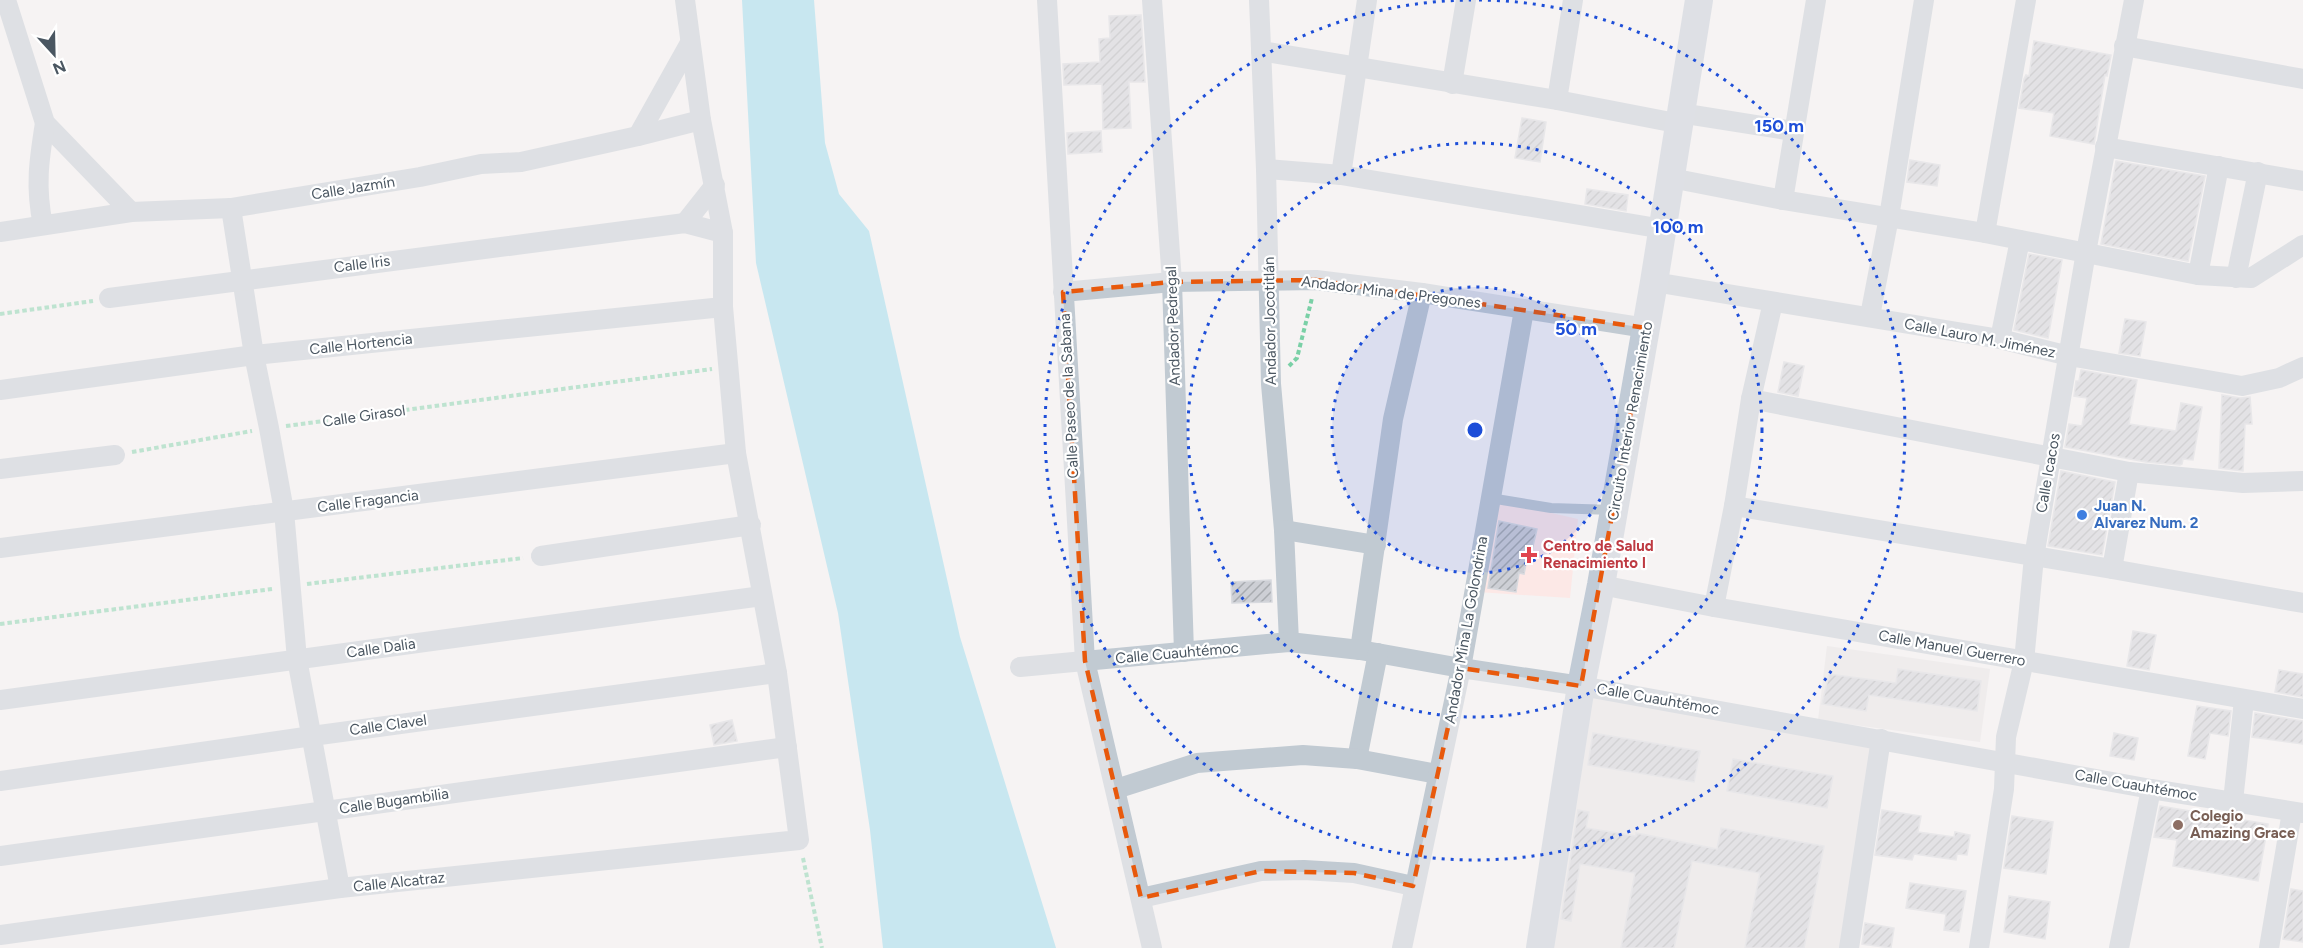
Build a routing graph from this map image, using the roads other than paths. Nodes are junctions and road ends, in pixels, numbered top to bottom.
1 (6, 0) edge
2 (684, 0) edge
3 (1047, 0) edge
4 (1152, 0) edge
5 (1259, 0) edge
6 (1367, 0) edge
7 (1466, 0) edge
8 (1573, 0) edge
9 (1699, 0) edge
10 (1816, 0) edge
11 (1924, 0) edge
12 (2026, 0) edge
13 (2134, 0) edge
14 (690, 43) junction
15 (2124, 46) junction
16 (1261, 51) junction
17 (1357, 66) junction
18 (2303, 80) edge
19 (1452, 84) junction
20 (1557, 100) junction
21 (1680, 119) junction
22 (701, 120) junction
23 (45, 123) junction
24 (1793, 131) junction
25 (638, 136) junction
26 (2105, 147) junction
27 (2219, 166) junction
28 (1266, 169) junction
29 (2258, 172) junction
30 (1341, 175) junction
31 (1671, 178) junction
32 (2303, 181) edge
33 (715, 185) junction
34 (1783, 200) junction
35 (231, 208) junction
36 (131, 212) junction
37 (1889, 217) junction
38 (686, 223) junction
39 (43, 225) junction
40 (1663, 230) junction
41 (0, 232) edge
42 (723, 233) junction
43 (1985, 233) junction
44 (2020, 240) junction
45 (2303, 245) edge
46 (2085, 252) junction
47 (2198, 275) junction
48 (2236, 278) junction
49 (242, 279) junction
50 (1269, 280) junction
51 (1172, 282) junction
52 (1654, 282) junction
53 (1063, 292) junction
54 (1422, 293) junction
55 (108, 298) road end
56 (1773, 302) junction
57 (723, 307) junction
58 (1524, 310) junction
59 (1870, 316) junction
60 (1646, 328) junction
61 (2000, 339) junction
62 (254, 355) junction
63 (2069, 356) junction
64 (2303, 366) edge
65 (0, 390) edge
66 (1751, 399) junction
67 (736, 453) junction
68 (115, 455) road end
69 (2051, 458) junction
70 (0, 469) edge
71 (2129, 472) junction
72 (2303, 482) edge
73 (1490, 498) junction
74 (1734, 506) junction
75 (1614, 510) junction
76 (284, 512) junction
77 (751, 525) junction
78 (1284, 531) junction
79 (1376, 545) junction
80 (0, 548) edge
81 (541, 556) dead end
82 (2034, 557) junction
83 (2112, 569) junction
84 (1601, 585) junction
85 (762, 596) junction
86 (2303, 603) edge
87 (1714, 607) junction
88 (1289, 642) junction
89 (1184, 652) junction
90 (1369, 652) junction
91 (297, 659) junction
92 (1085, 661) junction
93 (2024, 661) junction
94 (1020, 667) dead end
95 (1461, 668) junction
96 (777, 673) junction
97 (1581, 686) junction
98 (0, 700) edge
99 (2244, 700) junction
100 (2303, 709) edge
101 (312, 736) junction
102 (1881, 739) junction
103 (787, 747) junction
104 (1357, 759) junction
105 (2005, 762) junction
106 (1437, 774) junction
107 (0, 781) edge
108 (1116, 789) junction
109 (2151, 789) junction
110 (2233, 801) junction
111 (326, 811) junction
112 (2297, 812) edge
113 (0, 856) edge
114 (1413, 886) junction
115 (340, 888) junction
116 (1141, 898) junction
117 (0, 935) edge
118 (1152, 948) edge
119 (1402, 948) edge
120 (1540, 948) edge
121 (1849, 948) edge
122 (1979, 948) edge
123 (2119, 948) edge
124 (2269, 948) edge

1 - 23 street
2 - 14 street
3 - 53 street, Calle Paseo de la Sabana
4 - 51 street, Andador Pedregal
5 - 16 street, Andador Jocotitlán
6 - 17 street
7 - 19 street
8 - 20 street
9 - 21 main road, Circuito Interior Renacimiento
10 - 24 street
11 - 37 street
12 - 43 street
13 - 15 street, Calle Icacos
14 - 22 street
14 - 25 street
15 - 18 street
15 - 26 street, Calle Icacos
16 - 17 street
16 - 28 street, Andador Jocotitlán
17 - 19 street
17 - 30 street
19 - 20 street
20 - 21 street
21 - 24 street
21 - 31 main road, Circuito Interior Renacimiento
22 - 25 street, Calle Jazmín
22 - 33 street
23 - 36 street
23 - 39 street
24 - 34 street
25 - 35 street, Calle Jazmín
26 - 27 street
26 - 46 street, Calle Icacos
27 - 29 street
27 - 47 street
28 - 30 street
28 - 50 street, Andador Jocotitlán
29 - 32 street
29 - 48 street
30 - 40 street
31 - 34 street
31 - 40 main road, Circuito Interior Renacimiento
33 - 38 street
33 - 42 street
34 - 37 street
35 - 36 street, Calle Jazmín
35 - 49 street
36 - 39 street, Calle Jazmín
37 - 43 street
37 - 59 street
38 - 42 street, Calle Iris
38 - 49 street, Calle Iris
39 - 41 street, Calle Jazmín
40 - 52 main road, Circuito Interior Renacimiento
42 - 57 street
43 - 44 street
44 - 46 street
44 - 61 street
45 - 48 street
46 - 47 street
46 - 63 street, Calle Icacos
47 - 48 street
49 - 55 street, Calle Iris
49 - 62 street
50 - 51 street, Andador Mina de Pregones
50 - 54 street, Andador Mina de Pregones
50 - 78 street, Andador Jocotitlán
51 - 53 street, Andador Mina de Pregones
51 - 89 street, Andador Pedregal
52 - 56 street, Calle Lauro M. Jiménez
52 - 60 main road, Circuito Interior Renacimiento
53 - 92 street, Calle Paseo de la Sabana
54 - 58 street, Andador Mina de Pregones
54 - 79 street
56 - 59 street, Calle Lauro M. Jiménez
56 - 66 street
57 - 62 street, Calle Hortencia
57 - 67 street
58 - 60 street, Andador Mina de Pregones
58 - 73 street, Andador Mina La Golondrina
59 - 61 street, Calle Lauro M. Jiménez
60 - 75 main road, Circuito Interior Renacimiento
61 - 63 street, Calle Lauro M. Jiménez
62 - 65 street, Calle Hortencia
62 - 76 street
63 - 64 street, Calle Lauro M. Jiménez
63 - 69 street, Calle Icacos
66 - 69 street
66 - 74 street
67 - 76 street, Calle Fragancia
67 - 77 street
68 - 70 street
69 - 71 street
69 - 82 street, Calle Icacos
71 - 72 street
71 - 83 street
73 - 75 lane
73 - 95 street, Andador Mina La Golondrina
74 - 82 street
74 - 87 street
75 - 84 main road, Circuito Interior Renacimiento
76 - 80 street, Calle Fragancia
76 - 91 street
77 - 81 street
77 - 85 street
78 - 79 street
78 - 88 street, Andador Jocotitlán
79 - 90 street
82 - 83 street
82 - 93 street, Calle Icacos
83 - 86 street
84 - 87 street, Calle Manuel Guerrero
84 - 97 main road, Circuito Interior Renacimiento
85 - 91 street, Calle Dalia
85 - 96 street
87 - 93 street, Calle Manuel Guerrero
88 - 89 street, Calle Cuauhtémoc
88 - 90 street, Calle Cuauhtémoc
89 - 92 street, Calle Cuauhtémoc
90 - 95 street, Calle Cuauhtémoc
90 - 104 street
91 - 98 street, Calle Dalia
91 - 101 street
92 - 94 street, Calle Cuauhtémoc
92 - 108 street, Calle Paseo de la Sabana
93 - 99 street, Calle Manuel Guerrero
93 - 105 street, Calle Icacos
95 - 97 street, Calle Cuauhtémoc
95 - 106 street, Andador Mina La Golondrina
96 - 101 street, Calle Clavel
96 - 103 street
97 - 102 street, Calle Cuauhtémoc
97 - 120 main road, Circuito Interior Renacimiento
99 - 100 street, Calle Manuel Guerrero
99 - 110 street
101 - 107 street, Calle Clavel
101 - 111 street
102 - 105 street, Calle Cuauhtémoc
102 - 121 street
103 - 111 street, Calle Bugambilia
103 - 115 street, Calle Alcatraz
104 - 106 street
104 - 108 street
105 - 109 street, Calle Cuauhtémoc
105 - 122 street, Calle Icacos
106 - 114 street, Andador Mina La Golondrina
108 - 116 street, Calle Paseo de la Sabana
109 - 110 street, Calle Cuauhtémoc
109 - 123 street
110 - 112 street, Calle Cuauhtémoc
111 - 113 street, Calle Bugambilia
111 - 115 street
112 - 124 street
114 - 116 street
114 - 119 street, Andador Mina La Golondrina
115 - 117 street, Calle Alcatraz
116 - 118 street, Calle Paseo de la Sabana

